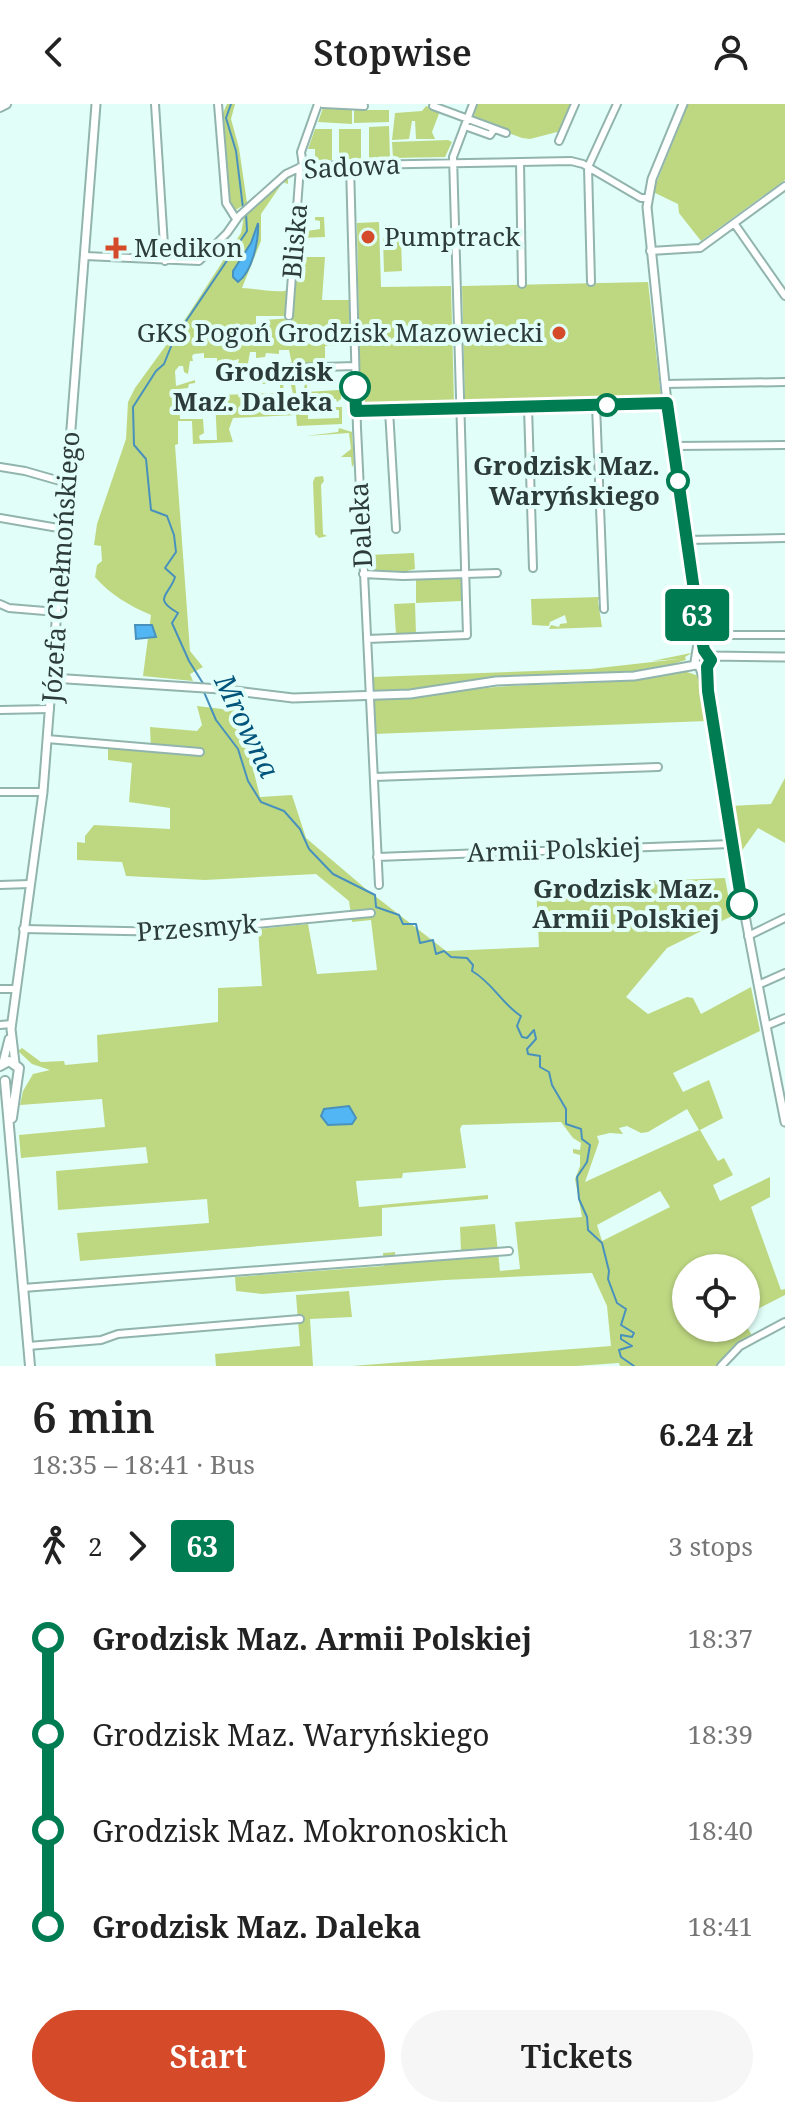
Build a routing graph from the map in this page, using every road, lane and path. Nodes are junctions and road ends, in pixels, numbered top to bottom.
1 (6, 104) edge
2 (96, 104) edge
3 (155, 104) edge
4 (218, 104) edge
5 (321, 104) edge
6 (473, 104) edge
7 (575, 104) edge
8 (617, 104) edge
9 (683, 104) edge
10 (364, 106) edge
11 (433, 106) dead end
12 (0, 107) edge
13 (466, 122) junction
14 (506, 133) dead end
15 (559, 141) dead end
16 (520, 162) junction
17 (454, 163) junction
18 (350, 165) junction
19 (301, 166) junction
20 (588, 167) junction
21 (785, 186) edge
22 (647, 198) junction
23 (236, 219) junction
24 (734, 223) junction
25 (650, 251) junction
26 (85, 256) junction
27 (165, 261) junction
28 (591, 282) dead end
29 (522, 284) dead end
30 (785, 296) edge
31 (289, 316) dead end
32 (355, 366) junction
33 (278, 372) dead end
34 (785, 382) edge
35 (665, 384) junction
36 (667, 403) junction
37 (596, 405) junction
38 (528, 407) junction
39 (460, 409) junction
40 (389, 410) junction
41 (356, 411) junction
42 (785, 445) edge
43 (673, 446) junction
44 (0, 467) edge
45 (67, 483) junction
46 (0, 518) edge
47 (64, 529) junction
48 (396, 529) dead end
49 (785, 538) edge
50 (687, 540) junction
51 (533, 568) dead end
52 (497, 573) dead end
53 (363, 574) junction
54 (466, 574) junction
55 (0, 604) edge
56 (604, 609) dead end
57 (57, 612) junction
58 (700, 635) junction
59 (785, 635) edge
60 (367, 639) junction
61 (785, 657) edge
62 (703, 660) junction
63 (52, 678) junction
64 (369, 695) junction
65 (50, 709) junction
66 (0, 710) edge
67 (47, 739) junction
68 (200, 752) dead end
69 (658, 767) dead end
70 (374, 777) junction
71 (0, 792) edge
72 (43, 792) junction
73 (731, 844) junction
74 (377, 857) junction
75 (30, 884) junction
76 (0, 885) edge
77 (379, 885) dead end
78 (371, 913) dead end
79 (785, 918) edge
80 (23, 929) junction
81 (748, 936) junction
82 (785, 973) edge
83 (758, 985) junction
84 (0, 989) edge
85 (16, 989) junction
86 (785, 1018) edge
87 (0, 1025) edge
88 (766, 1026) junction
89 (12, 1027) junction
90 (15, 1063) junction
91 (1, 1064) edge
92 (17, 1078) junction
93 (1, 1080) edge
94 (4, 1112) edge
95 (785, 1122) edge
96 (11, 1142) junction
97 (509, 1251) dead end
98 (23, 1288) junction
99 (300, 1319) dead end
100 (785, 1322) edge
101 (28, 1346) junction
102 (30, 1366) edge
103 (721, 1366) edge

1 - 12 main road
2 - 26 street, Józefa Chełmońskiego
3 - 27 street
4 - 23 street
5 - 10 street
5 - 19 street, Bliska
6 - 13 street
7 - 15 street
8 - 20 street
9 - 22 street
11 - 13 street
13 - 14 street
13 - 17 street
16 - 17 street, Sadowa
16 - 20 street, Sadowa
16 - 29 street
17 - 18 street, Sadowa
17 - 39 street
18 - 19 street, Sadowa
18 - 32 street, Daleka
19 - 23 street, Sadowa
19 - 31 street, Bliska
20 - 22 street, Sadowa
20 - 28 street
21 - 24 street
22 - 25 street
23 - 27 street, Sadowa
24 - 25 street
24 - 30 street
25 - 35 street
26 - 27 street, Sadowa
26 - 45 street, Józefa Chełmońskiego
32 - 33 street
32 - 41 street, Daleka
34 - 35 street
35 - 36 street
36 - 37 street
36 - 43 street
37 - 38 street
37 - 56 street
38 - 39 street
38 - 51 street
39 - 40 street
39 - 54 street
40 - 41 street
40 - 48 street
41 - 53 street, Daleka
42 - 43 street
43 - 50 street
44 - 45 street
45 - 47 street, Józefa Chełmońskiego
46 - 47 street
47 - 57 street, Józefa Chełmońskiego
49 - 50 street
50 - 58 street
52 - 54 street
53 - 54 street
53 - 60 street, Daleka
54 - 60 street
55 - 57 street
57 - 63 street, Józefa Chełmońskiego
58 - 59 street
58 - 62 street
60 - 64 street, Daleka
61 - 62 street
62 - 64 street
62 - 73 street
63 - 64 street
63 - 65 street, Józefa Chełmońskiego
64 - 70 street, Daleka
65 - 66 street
65 - 67 street, Józefa Chełmońskiego
67 - 68 street
67 - 72 street, Józefa Chełmońskiego
69 - 70 street
70 - 74 street, Daleka
71 - 72 street
72 - 75 street, Józefa Chełmońskiego
73 - 74 street, Armii Polskiej
73 - 81 street
74 - 77 street, Daleka
75 - 76 street
75 - 80 street, Józefa Chełmońskiego
78 - 80 street, Przesmyk
79 - 81 street
80 - 85 street, Józefa Chełmońskiego
81 - 83 street
82 - 83 street
83 - 88 street
84 - 85 street
85 - 89 street, Józefa Chełmońskiego
86 - 88 street
87 - 89 street
88 - 95 street
89 - 90 street, Józefa Chełmońskiego
89 - 91 street, Józefa Chełmońskiego
90 - 91 main road
90 - 92 main road
92 - 93 main road
92 - 96 main road
93 - 94 main road
94 - 96 main road
96 - 98 main road
97 - 98 street
98 - 101 main road
99 - 101 street
100 - 103 street
101 - 102 main road

